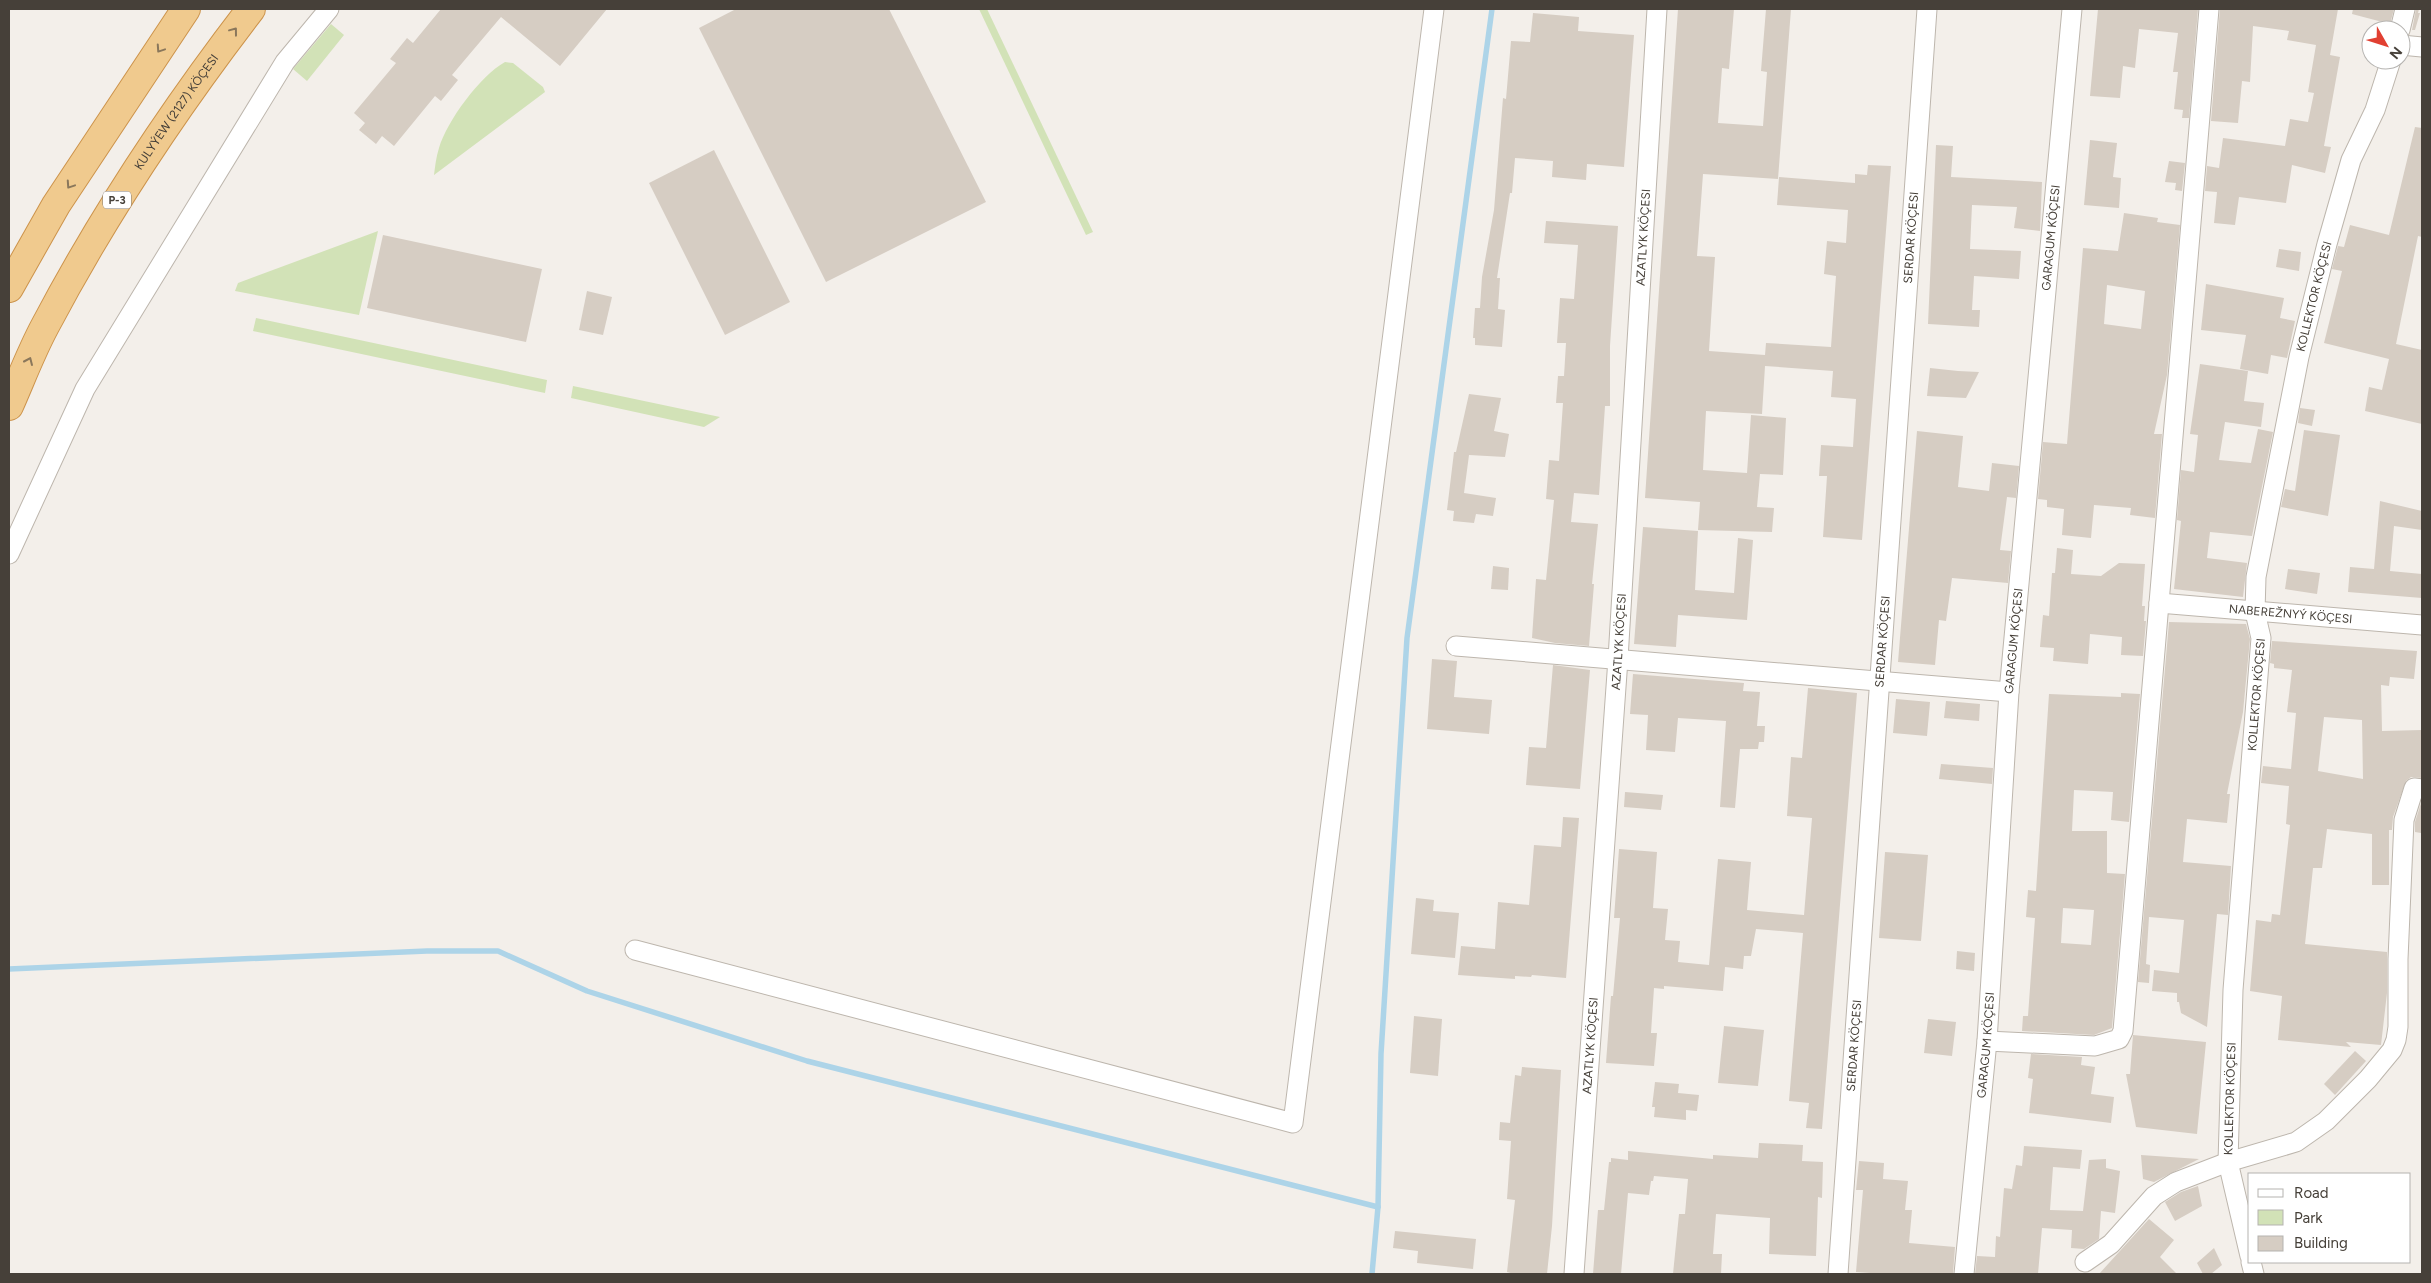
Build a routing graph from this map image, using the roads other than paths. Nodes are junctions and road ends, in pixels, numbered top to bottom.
1 (186, 9) edge
2 (251, 9) edge
3 (329, 9) edge
4 (1434, 9) edge
5 (1657, 9) edge
6 (1927, 9) edge
7 (2072, 9) edge
8 (2209, 9) edge
9 (2388, 70) edge
10 (9, 288) edge
11 (9, 406) edge
12 (9, 554) edge
13 (2159, 603) junction
14 (2255, 612) junction
15 (2422, 625) edge
16 (1456, 646) dead end
17 (1618, 659) junction
18 (1881, 681) junction
19 (2009, 692) junction
20 (2422, 789) edge
21 (635, 950) dead end
22 (1987, 1041) junction
23 (2228, 1162) junction
24 (2248, 1247) edge
25 (2085, 1262) dead end
26 (1574, 1274) edge
27 (1838, 1274) edge
28 (1964, 1274) edge

1 -> 10 highway
11 -> 2 highway, KULYÝEW (2127) KÖÇESI / P-3
3 - 12 street
4 - 21 street
5 - 17 street, AZATLYK KÖÇESI
6 - 18 street, SERDAR KÖÇESI
7 - 19 street, GARAGUM KÖÇESI
8 - 13 street
9 - 14 street, KOLLEKTOR KÖÇESI
13 - 14 street, NABEREŽNYÝ KÖÇESI
13 - 22 street
14 - 15 street, NABEREŽNYÝ KÖÇESI
14 - 23 street, KOLLEKTOR KÖÇESI
16 - 17 street
17 - 18 street
17 - 26 street, AZATLYK KÖÇESI
18 - 19 street
18 - 27 street, SERDAR KÖÇESI
19 - 22 street, GARAGUM KÖÇESI
20 - 23 street
22 - 28 street, GARAGUM KÖÇESI
23 - 24 street, KOLLEKTOR KÖÇESI
23 - 25 street

